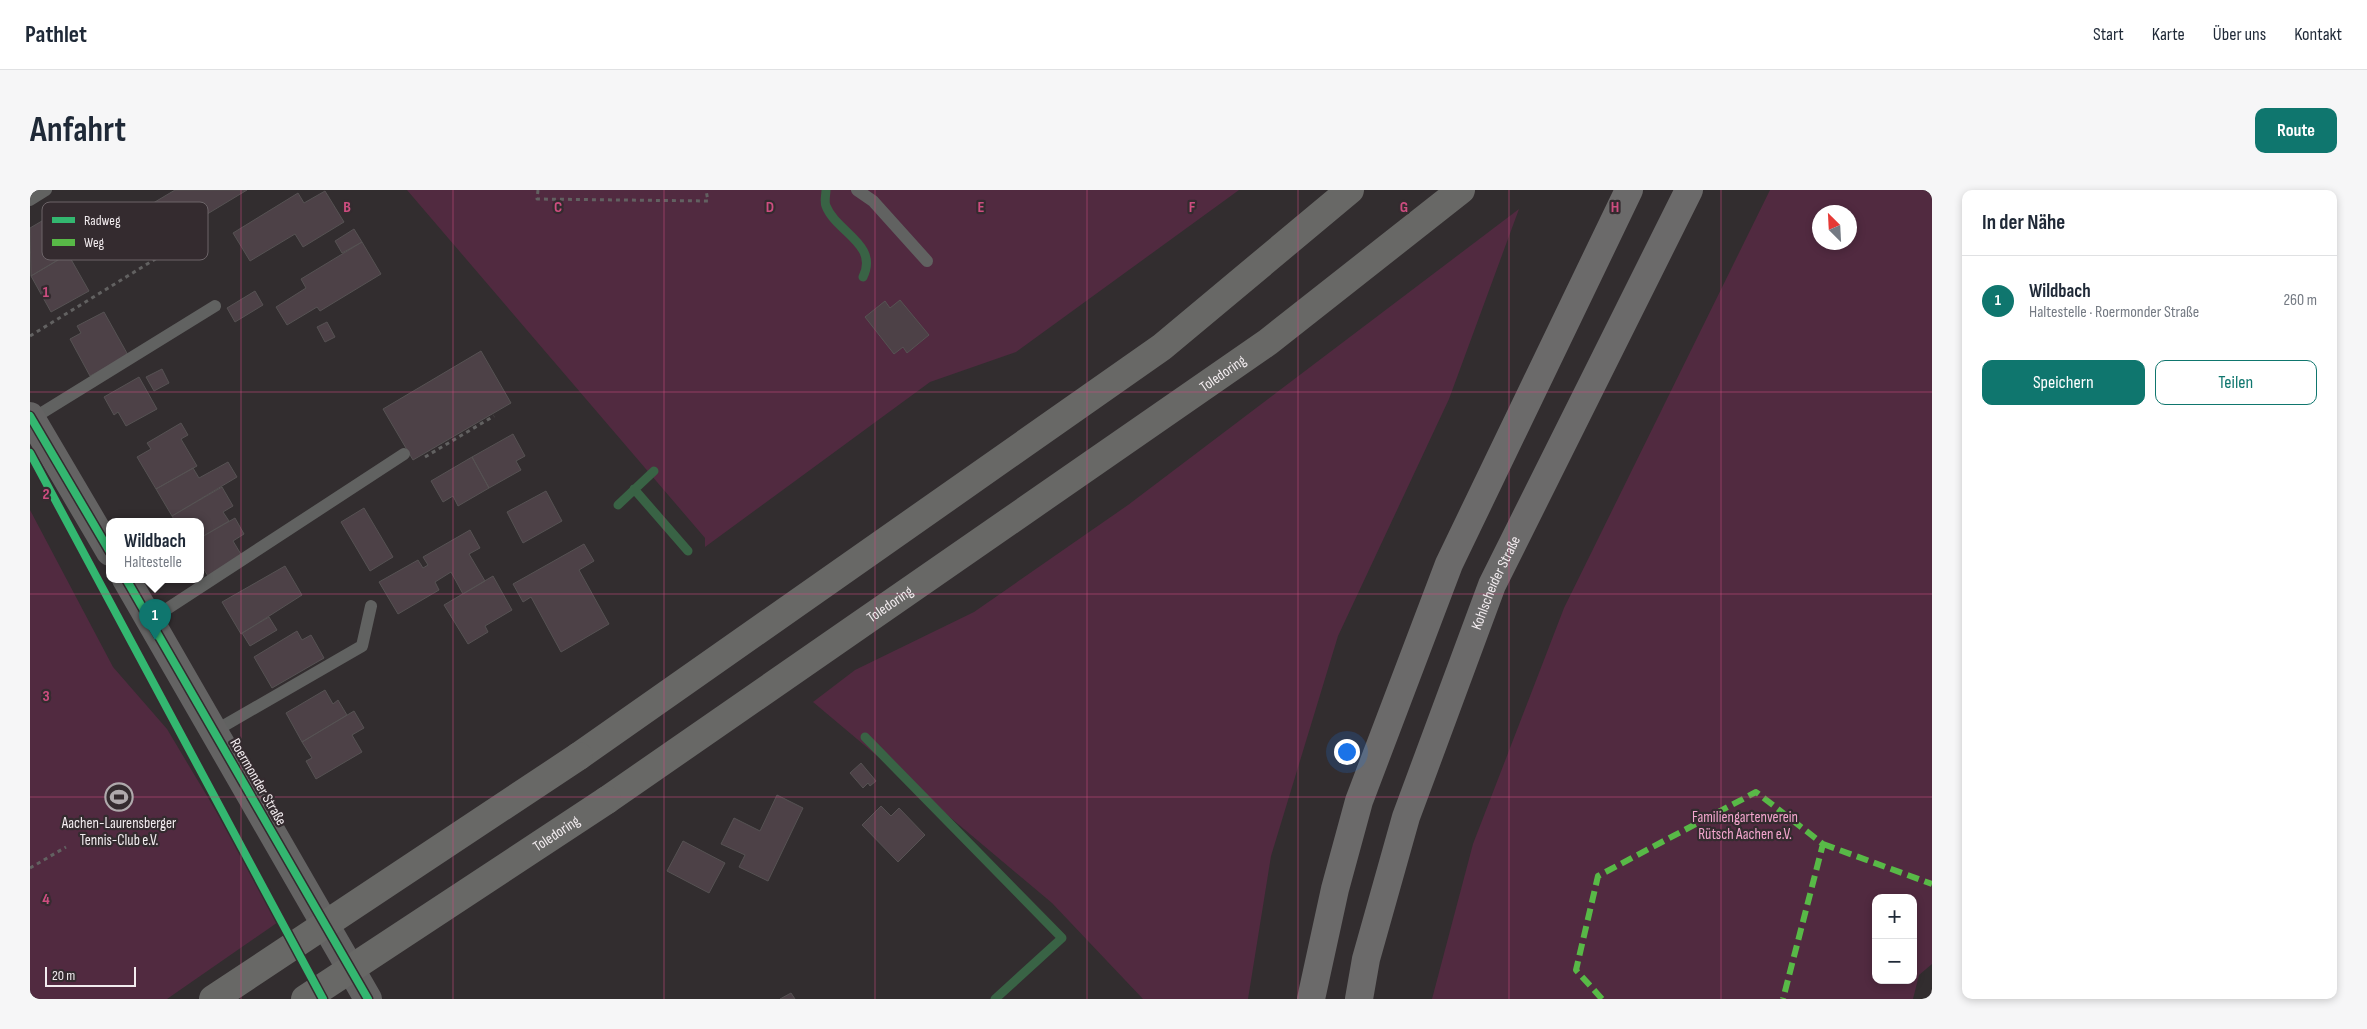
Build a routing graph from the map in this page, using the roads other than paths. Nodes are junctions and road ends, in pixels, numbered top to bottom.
1 (46, 190) edge
2 (857, 190) edge
3 (1350, 190) edge
4 (1461, 190) edge
5 (1629, 190) edge
6 (1689, 190) edge
7 (30, 200) edge
8 (927, 261) dead end
9 (215, 306) dead end
10 (31, 418) edge
11 (404, 454) dead end
12 (106, 545) edge
13 (128, 583) edge
14 (371, 606) dead end
15 (150, 620) junction
16 (213, 732) junction
17 (213, 999) edge
18 (305, 999) edge
19 (368, 999) edge
20 (1312, 999) edge
21 (1359, 999) edge

1 - 7 lane
2 - 8 lane
3 - 17 highway, bridge
4 - 18 highway, Toledoring, bridge
5 - 20 main road
6 - 21 main road, Kohlscheider Straße
9 - 10 lane
10 - 12 main road
11 - 15 lane
13 - 15 main road, Roermonder Straße
14 - 16 lane
15 - 16 main road, Roermonder Straße
16 - 19 main road, Roermonder Straße

